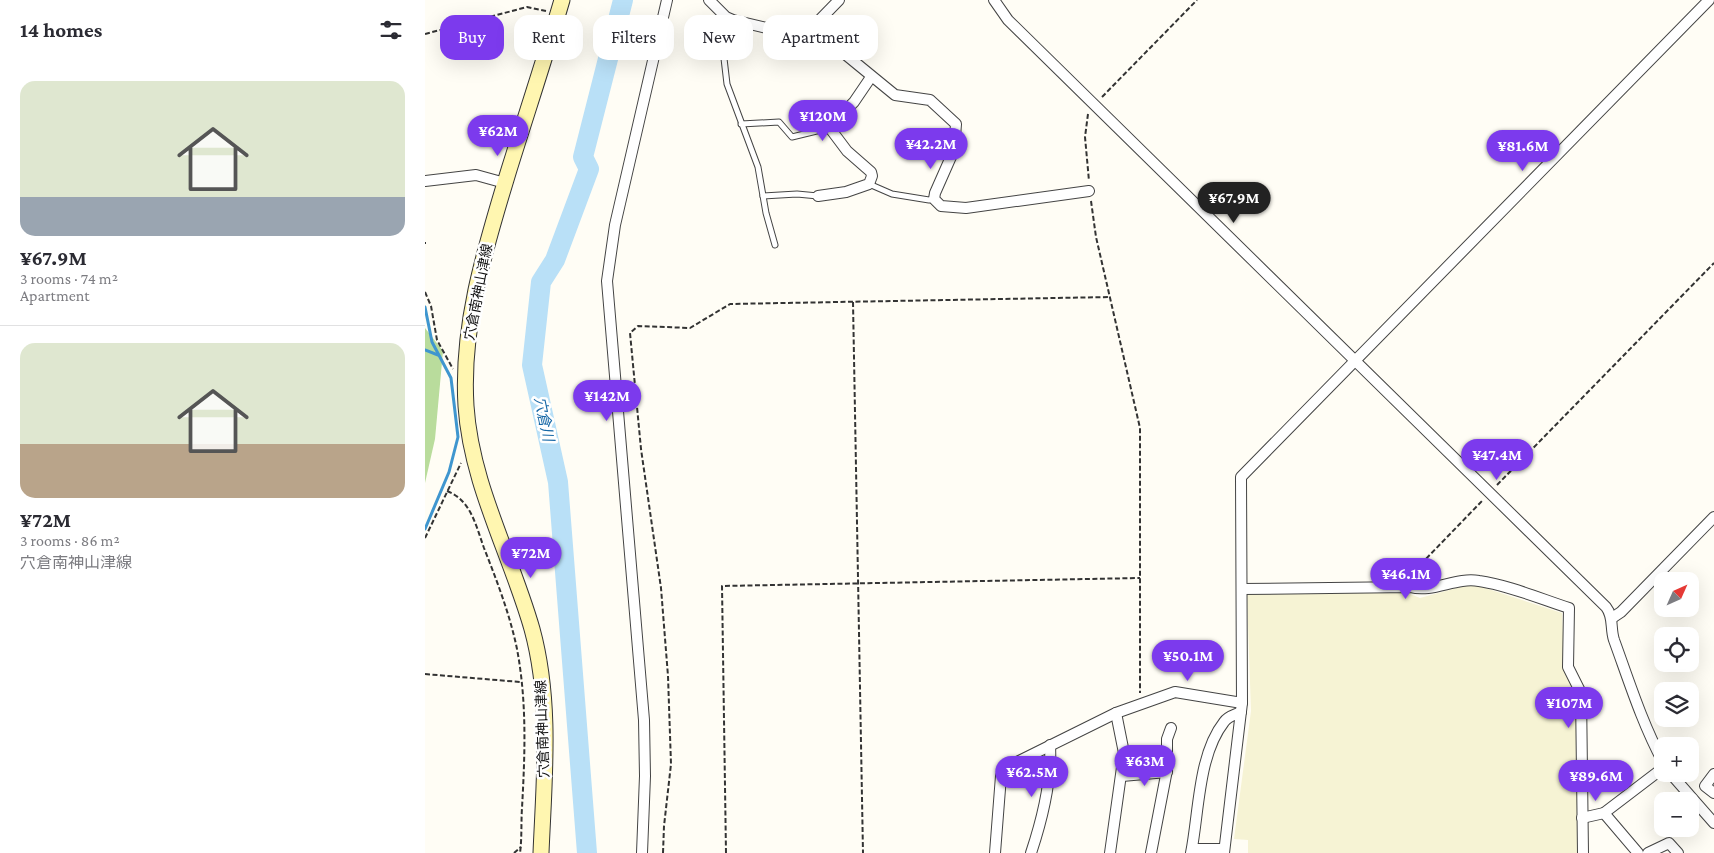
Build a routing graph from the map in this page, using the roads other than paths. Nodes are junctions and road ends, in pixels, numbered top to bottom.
1 (667, 0) edge
2 (709, 0) edge
3 (839, 0) edge
4 (994, 0) edge
5 (1709, 0) edge
6 (560, 7) edge
7 (724, 15) edge
8 (824, 15) edge
9 (724, 60) edge
10 (851, 60) edge
11 (871, 77) junction
12 (741, 124) junction
13 (829, 128) junction
14 (425, 181) edge
15 (505, 183) junction
16 (869, 184) junction
17 (1089, 191) road end
18 (763, 196) junction
19 (818, 196) joint
20 (934, 199) junction
21 (775, 245) dead end
22 (1356, 361) junction
23 (1714, 517) edge
24 (1242, 589) junction
25 (1612, 618) junction
26 (1241, 708) junction
27 (1116, 713) junction
28 (1171, 728) dead end
29 (1654, 742) edge
30 (1050, 746) junction
31 (1167, 772) junction
32 (1714, 774) edge
33 (1654, 775) edge
34 (1122, 776) junction
35 (1678, 782) edge
36 (1714, 793) edge
37 (1604, 812) junction
38 (1582, 818) junction
39 (1714, 823) edge
40 (1191, 851) edge
41 (1224, 851) edge
42 (541, 853) edge
43 (642, 853) edge
44 (995, 853) edge
45 (1031, 853) edge
46 (1110, 853) edge
47 (1151, 853) edge
48 (1583, 853) edge
49 (1638, 853) edge
50 (1648, 853) edge
51 (1678, 853) edge

1 - 43 street
2 - 7 street
3 - 8 street
4 - 22 street
5 - 22 street
6 - 15 main road, 穴倉南神山津線
9 - 12 lane
10 - 11 street
11 - 13 street
11 - 20 street
12 - 13 lane
12 - 18 lane
13 - 16 street
14 - 15 street
15 - 42 main road, 穴倉南神山津線
16 - 19 street
16 - 20 lane
17 - 20 street
18 - 19 lane
18 - 21 lane
22 - 24 street
22 - 25 street
23 - 25 street
24 - 26 street
24 - 38 street
25 - 29 street
26 - 27 street
26 - 40 street
26 - 41 street
27 - 30 street
27 - 34 street
28 - 31 street
30 - 44 street
30 - 45 street
31 - 34 street
31 - 47 street
32 - 36 street
33 - 37 street
34 - 46 street
35 - 39 street
37 - 38 street
37 - 49 street
38 - 48 street
40 - 41 street
50 - 51 street

